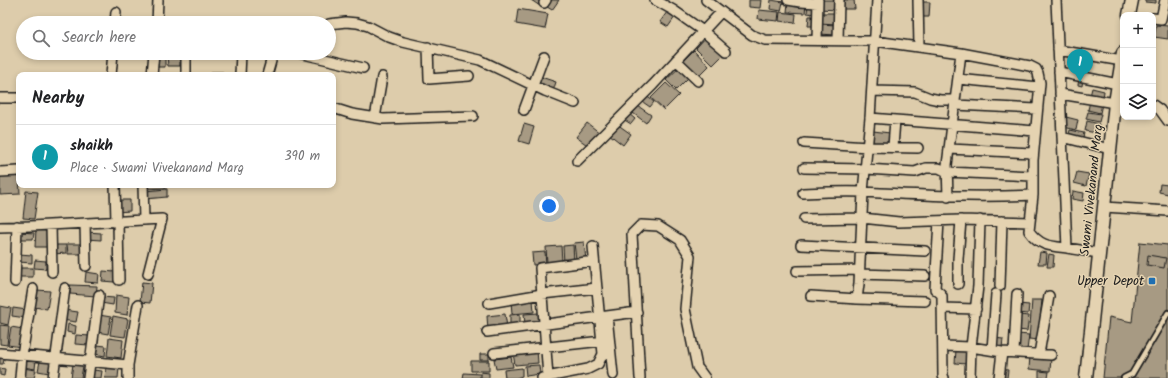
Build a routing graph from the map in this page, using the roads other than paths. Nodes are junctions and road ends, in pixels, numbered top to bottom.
1 (158, 0) edge
2 (655, 0) edge
3 (706, 0) edge
4 (788, 0) edge
5 (839, 0) edge
6 (877, 0) edge
7 (918, 0) edge
8 (1056, 0) edge
9 (1132, 0) edge
10 (1165, 0) edge
11 (818, 2) edge
12 (116, 12) dead end
13 (721, 12) junction
14 (1130, 12) edge
15 (116, 16) edge
16 (157, 16) edge
17 (1161, 19) edge
18 (336, 23) edge
19 (703, 31) junction
20 (817, 40) junction
21 (838, 40) junction
22 (875, 41) junction
23 (919, 47) junction
24 (428, 48) junction
25 (1058, 50) junction
26 (726, 51) dead end
27 (961, 53) junction
28 (544, 56) dead end
29 (1120, 57) edge
30 (112, 60) edge
31 (153, 60) edge
32 (186, 60) edge
33 (241, 60) edge
34 (271, 60) edge
35 (329, 60) edge
36 (676, 60) junction
37 (363, 68) dead end
38 (111, 72) edge
39 (152, 72) edge
40 (186, 72) edge
41 (240, 72) edge
42 (268, 72) edge
43 (1059, 72) junction
44 (1120, 75) edge
45 (469, 76) dead end
46 (382, 77) dead end
47 (958, 79) junction
48 (698, 81) dead end
49 (533, 85) junction
50 (1039, 88) junction
51 (872, 91) junction
52 (1118, 93) edge
53 (1060, 94) junction
54 (0, 98) edge
55 (16, 98) edge
56 (955, 102) junction
57 (575, 103) dead end
58 (1037, 108) junction
59 (1156, 108) edge
60 (336, 109) edge
61 (524, 110) dead end
62 (474, 116) dead end
63 (375, 118) junction
64 (870, 118) junction
65 (895, 120) junction
66 (1168, 121) edge
67 (952, 124) junction
68 (1035, 131) junction
69 (1062, 137) junction
70 (804, 143) dead end
71 (868, 147) junction
72 (893, 147) junction
73 (918, 148) dead end
74 (949, 149) junction
75 (1110, 149) junction
76 (1033, 153) junction
77 (577, 161) dead end
78 (804, 168) dead end
79 (866, 169) junction
80 (16, 171) edge
81 (0, 172) edge
82 (947, 172) junction
83 (1032, 176) junction
84 (115, 188) edge
85 (143, 188) edge
86 (863, 192) junction
87 (803, 193) dead end
88 (1032, 195) junction
89 (948, 197) junction
90 (1104, 207) junction
91 (1168, 211) edge
92 (862, 218) junction
93 (804, 219) dead end
94 (144, 220) junction
95 (939, 220) junction
96 (961, 220) junction
97 (980, 220) junction
98 (1002, 221) junction
99 (117, 222) junction
100 (1030, 222) junction
101 (85, 223) junction
102 (51, 225) junction
103 (17, 226) junction
104 (0, 227) edge
105 (801, 245) dead end
106 (593, 246) dead end
107 (861, 248) junction
108 (1067, 248) junction
109 (925, 251) dead end
110 (1099, 253) junction
111 (594, 261) junction
112 (86, 266) dead end
113 (797, 271) dead end
114 (52, 272) dead end
115 (859, 272) junction
116 (148, 274) dead end
117 (925, 276) dead end
118 (119, 280) dead end
119 (16, 282) dead end
120 (958, 284) dead end
121 (1000, 286) dead end
122 (65, 288) dead end
123 (597, 288) junction
124 (33, 289) dead end
125 (99, 294) dead end
126 (542, 294) junction
127 (996, 294) dead end
128 (1017, 294) dead end
129 (811, 296) dead end
130 (1049, 296) dead end
131 (857, 299) junction
132 (925, 301) dead end
133 (489, 303) dead end
134 (138, 305) dead end
135 (942, 308) junction
136 (976, 309) junction
137 (637, 312) junction
138 (1168, 313) edge
139 (603, 317) junction
140 (544, 325) junction
141 (487, 332) dead end
142 (602, 341) junction
143 (942, 346) junction
144 (546, 347) junction
145 (971, 347) junction
146 (992, 350) junction
147 (1002, 352) junction
148 (1014, 352) junction
149 (0, 353) edge
150 (494, 353) dead end
151 (1039, 354) junction
152 (1051, 354) dead end
153 (22, 355) junction
154 (56, 358) junction
155 (90, 360) junction
156 (128, 364) junction
157 (613, 375) dead end
158 (20, 378) edge
159 (53, 378) edge
160 (88, 378) edge
161 (128, 378) edge
162 (545, 378) edge
163 (640, 378) edge
164 (704, 378) edge
165 (944, 378) edge
166 (970, 378) edge
167 (999, 378) edge
168 (1086, 378) edge
169 (1124, 378) edge

1 - 16 street
2 - 19 street
3 - 13 street
4 - 11 street
5 - 21 street
6 - 22 street
7 - 23 street
8 - 25 street
9 - 14 main road
10 - 17 street
11 - 20 street
12 - 15 street
13 - 19 street
13 - 20 street
18 - 24 street
19 - 26 street
19 - 36 street
20 - 21 street
21 - 22 street
22 - 23 street
22 - 51 street
23 - 27 street
24 - 45 street
24 - 49 street
25 - 29 street
25 - 43 street
27 - 47 street
27 - 50 street
28 - 49 street
30 - 38 street
31 - 39 street
32 - 40 street
33 - 41 street
34 - 42 street
35 - 37 street
36 - 48 street
36 - 77 street
43 - 52 street
43 - 53 street
44 - 52 main road, Swami Vivekanand Marg
46 - 63 street
47 - 50 street
47 - 56 street
49 - 57 street
49 - 61 street
50 - 58 street
51 - 56 street
51 - 64 street
52 - 53 street
52 - 75 main road, Swami Vivekanand Marg
53 - 69 street
54 - 55 street
56 - 58 street
56 - 67 street
58 - 68 street
59 - 66 street
60 - 63 street
62 - 63 street
64 - 65 street
64 - 71 street
65 - 67 street
65 - 72 street
67 - 68 street
67 - 74 street
68 - 76 street
69 - 75 street
69 - 108 street
70 - 71 street
71 - 72 street
71 - 79 street
72 - 73 street
74 - 76 street
74 - 82 street
75 - 90 main road, Swami Vivekanand Marg
76 - 83 street
78 - 79 street
79 - 82 street
79 - 86 street
80 - 81 street
82 - 83 street
82 - 89 street
83 - 88 street
84 - 99 street
85 - 94 street
86 - 87 street
86 - 89 street
86 - 92 street
88 - 89 street
88 - 100 street
90 - 91 street
90 - 110 main road, Swami Vivekanand Marg
92 - 93 street
92 - 95 street
92 - 107 street
94 - 99 street
94 - 116 street
95 - 96 street
95 - 135 street
96 - 97 street
96 - 120 street
97 - 98 street
97 - 136 street
98 - 100 street
98 - 121 street
99 - 101 street
99 - 118 street
100 - 108 street
101 - 102 street
101 - 112 street
102 - 103 street
102 - 114 street
103 - 104 street
103 - 119 street
105 - 107 street
106 - 111 street
107 - 109 street
107 - 115 street
108 - 110 street
110 - 168 main road, Swami Vivekanand Marg
111 - 123 street
111 - 126 street
113 - 115 street
115 - 117 street
115 - 131 street
122 - 154 street
123 - 126 street
123 - 139 street
124 - 153 street
125 - 155 street
126 - 133 street
126 - 140 street
127 - 146 street
128 - 148 street
129 - 131 street
130 - 151 street
131 - 132 street
134 - 156 street
135 - 136 street
135 - 143 street
136 - 145 street
137 - 139 street
137 - 163 street
137 - 164 street
138 - 169 lane
139 - 140 street
139 - 142 street
139 - 157 street
140 - 141 street
140 - 144 street
142 - 144 street
142 - 162 street
143 - 145 street
143 - 165 street
144 - 150 street
144 - 162 street
145 - 146 street
145 - 166 street
146 - 147 street
147 - 148 street
147 - 167 street
148 - 151 street
149 - 153 street
151 - 152 street
153 - 154 street
153 - 158 street
154 - 155 street
154 - 159 street
155 - 156 street
155 - 160 street
156 - 161 street

